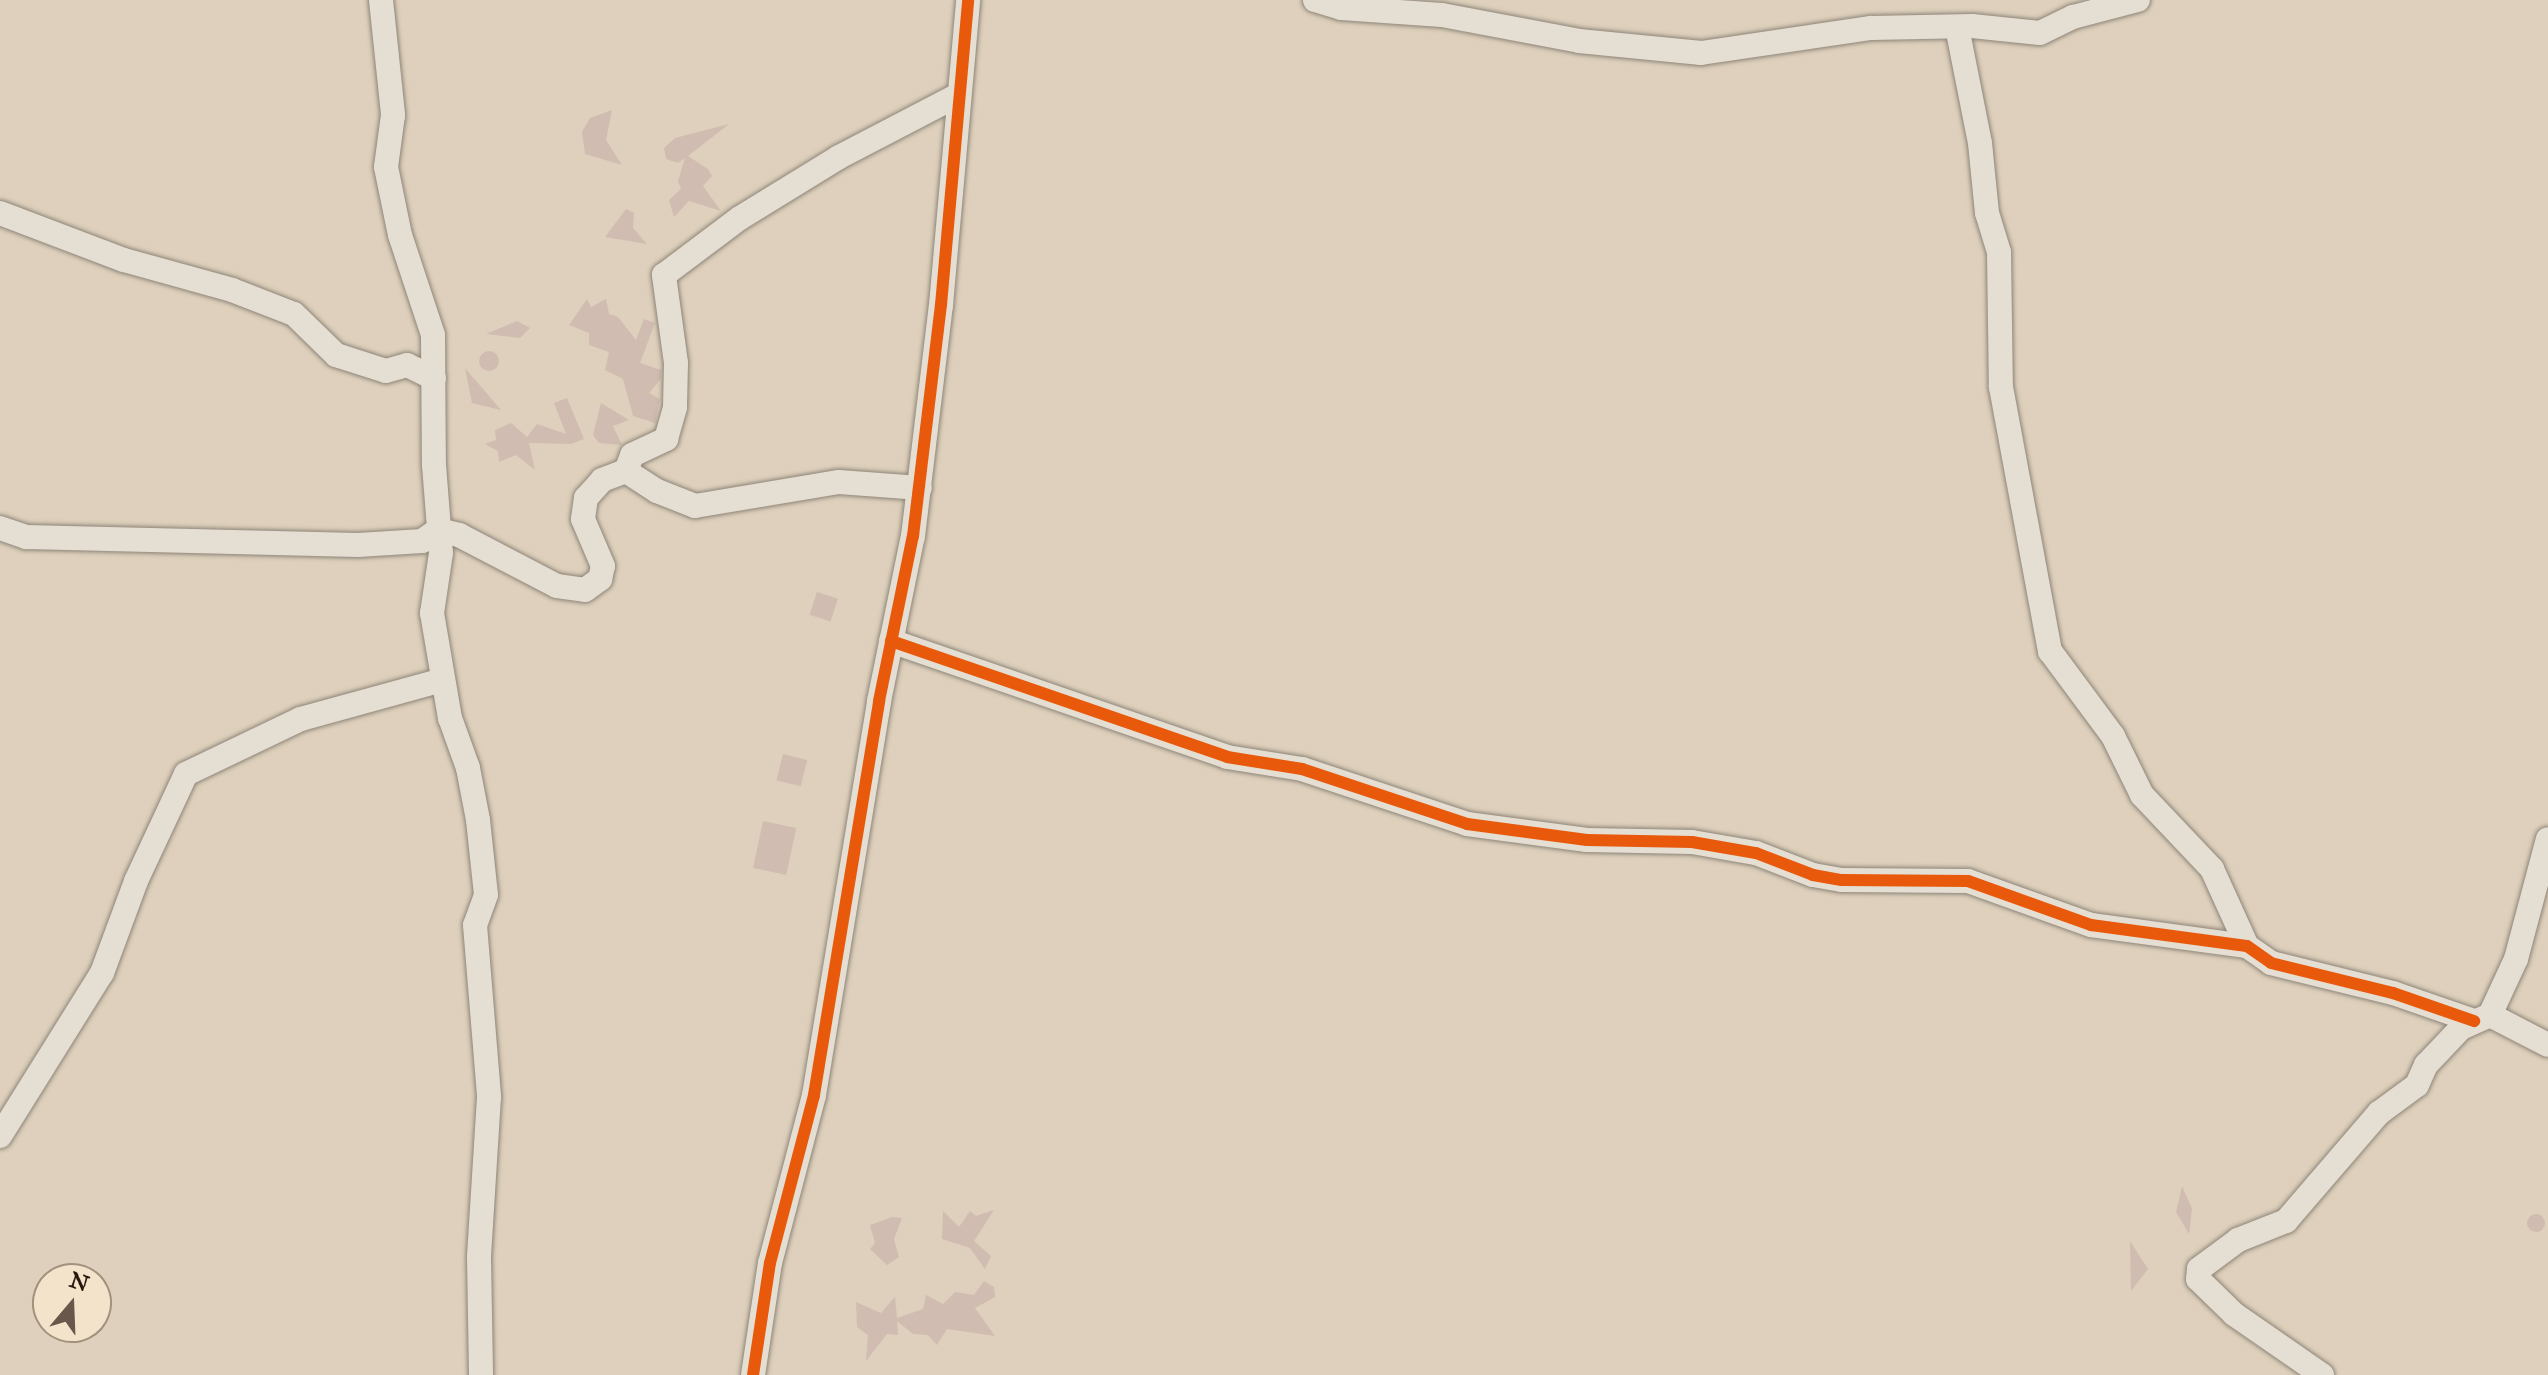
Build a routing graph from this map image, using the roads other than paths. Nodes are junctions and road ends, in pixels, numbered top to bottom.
1 (381, 0) edge
2 (968, 0) edge
3 (1315, 0) edge
4 (2138, 0) edge
5 (1957, 27) junction
6 (958, 95) junction
7 (0, 213) edge
8 (434, 378) junction
9 (626, 471) junction
10 (920, 488) junction
11 (0, 528) edge
12 (438, 530) junction
13 (891, 641) junction
14 (443, 680) junction
15 (2548, 839) edge
16 (2247, 946) junction
17 (2482, 1018) junction
18 (2548, 1045) edge
19 (0, 1136) edge
20 (481, 1375) edge
21 (753, 1375) edge
22 (2322, 1375) edge

1 - 8 street
2 - 6 street
3 - 5 street
4 - 5 street
5 - 16 street
6 - 9 street
6 - 10 street
7 - 8 street
8 - 12 street
9 - 10 street
9 - 12 street
10 - 13 street
11 - 12 street
12 - 14 street
13 - 16 street
13 - 21 street
14 - 19 street
14 - 20 street
15 - 17 street
16 - 17 street
17 - 18 street
17 - 22 street

